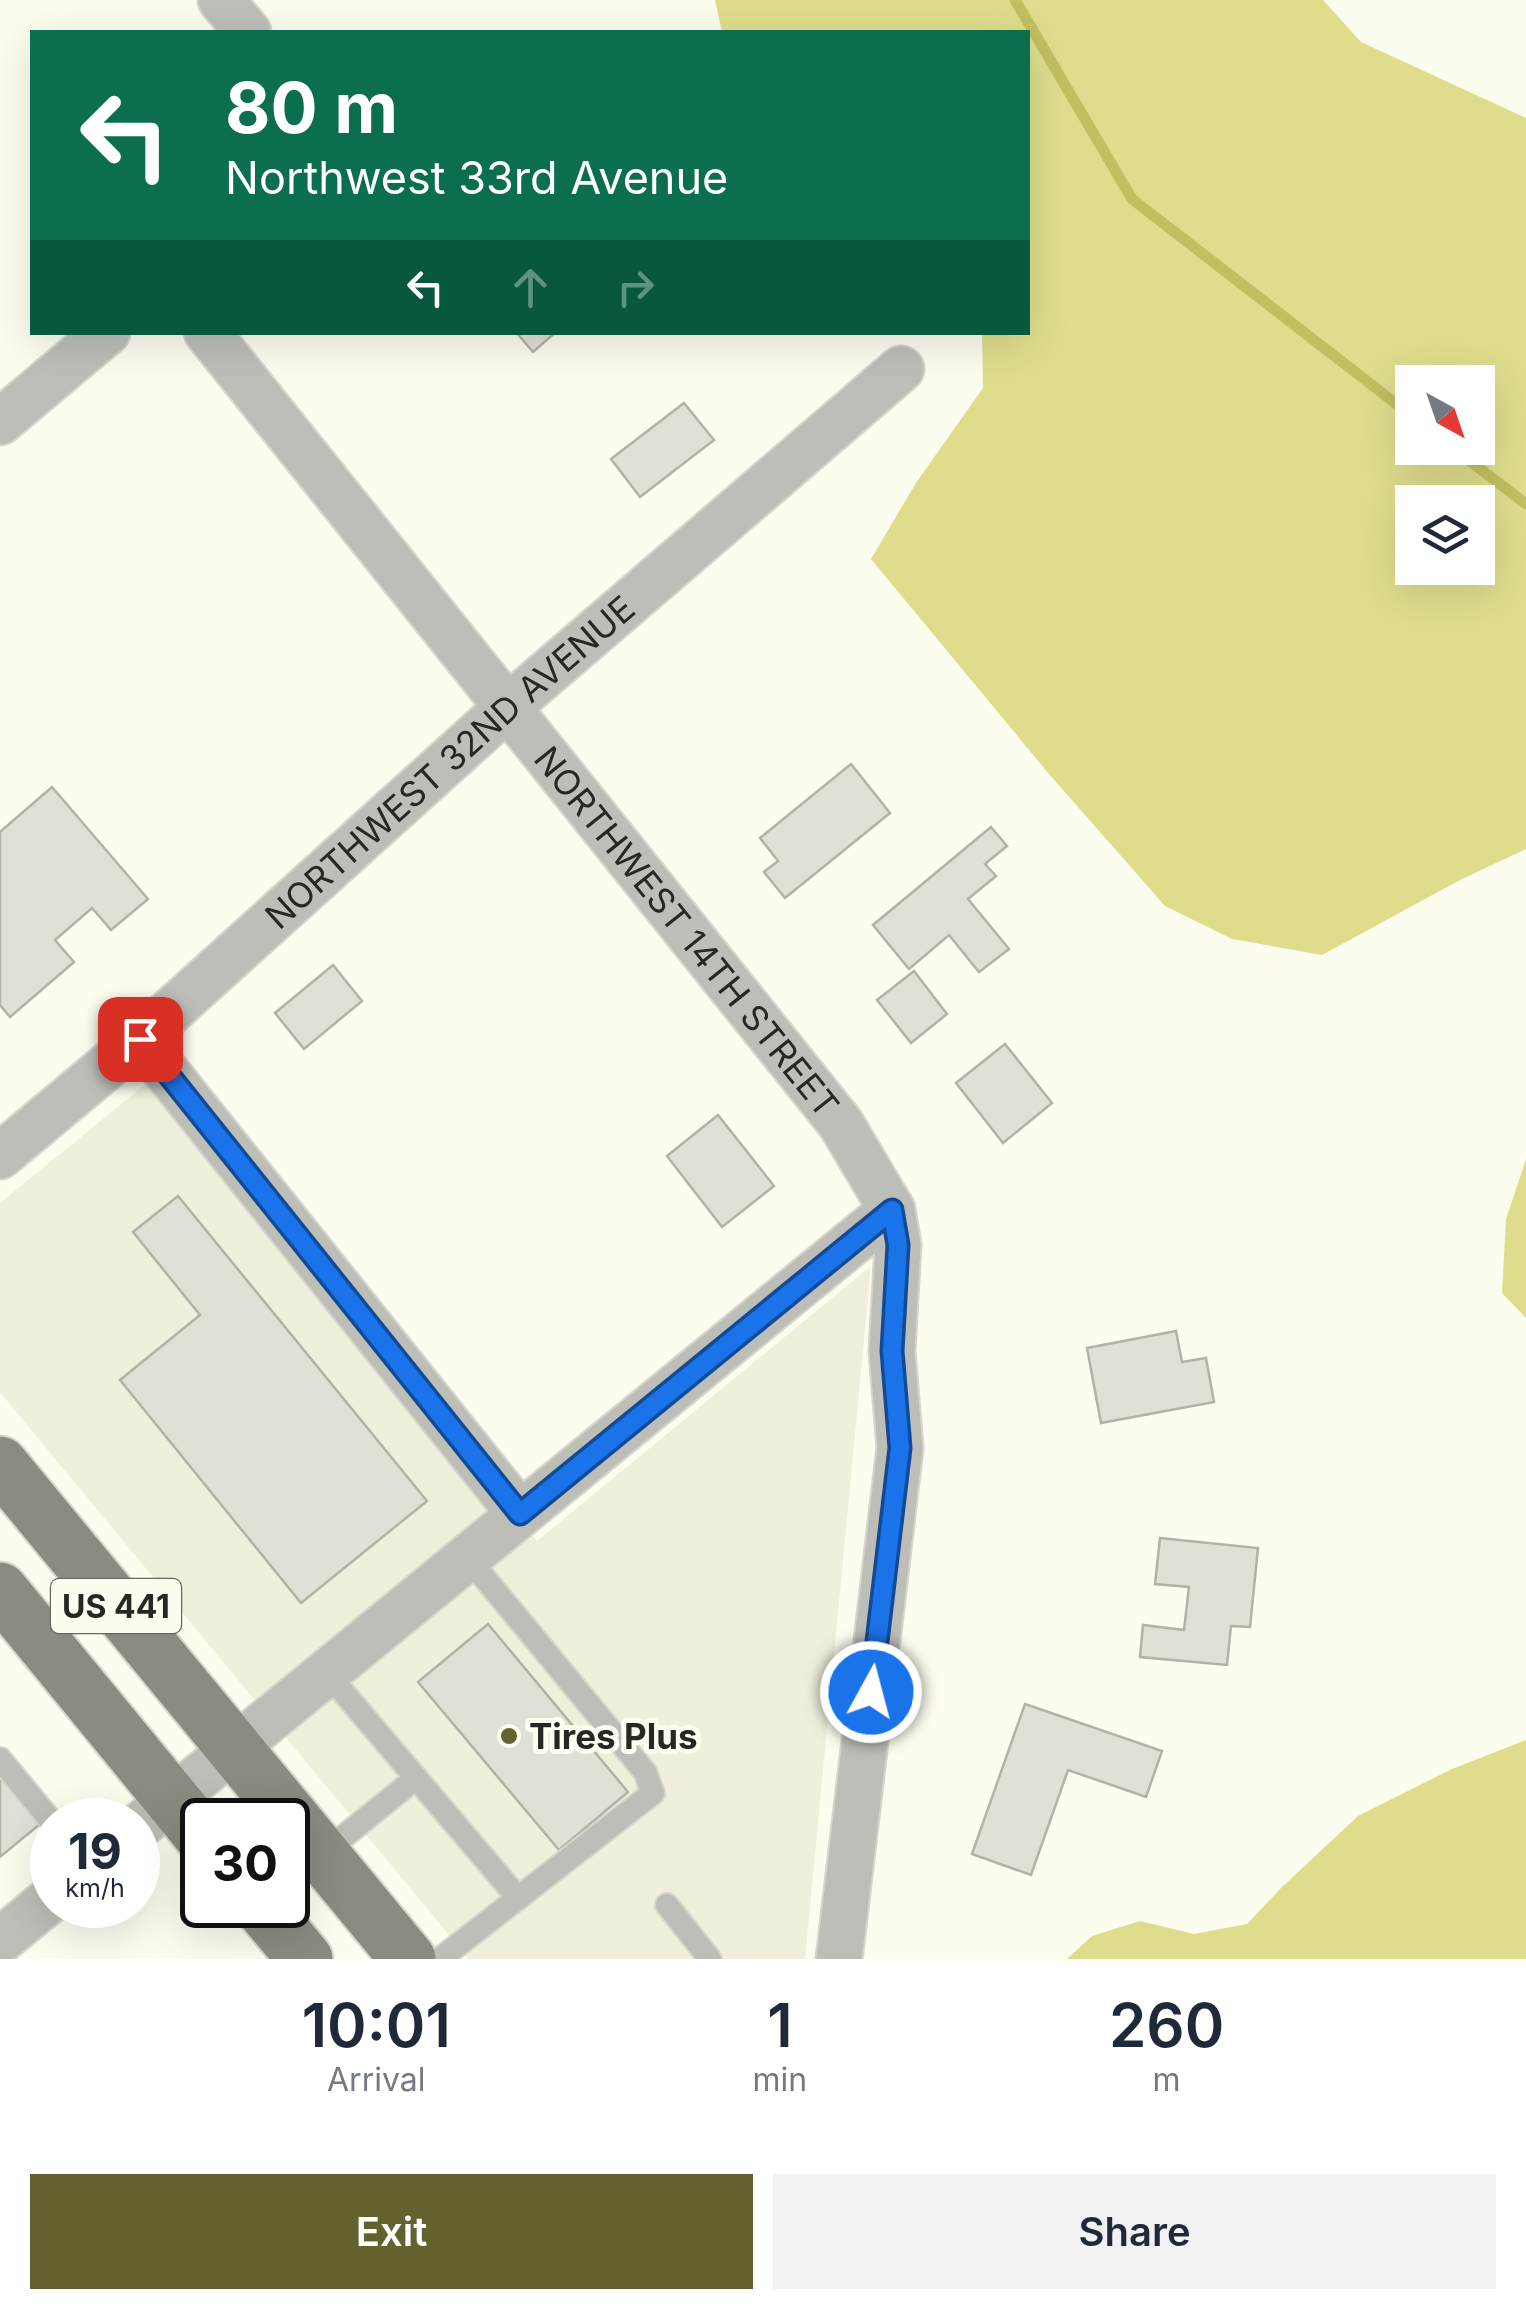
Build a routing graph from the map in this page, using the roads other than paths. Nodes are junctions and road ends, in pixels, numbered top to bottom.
1 (221, 0) edge
2 (246, 30) edge
3 (103, 335) edge
4 (210, 335) edge
5 (901, 368) dead end
6 (0, 422) edge
7 (509, 706) junction
8 (140, 1039) junction
9 (0, 1156) edge
10 (892, 1210) junction
11 (0, 1464) edge
12 (520, 1514) junction
13 (468, 1558) junction
14 (3, 1600) edge
15 (327, 1673) junction
16 (233, 1749) junction
17 (0, 1759) edge
18 (416, 1778) junction
19 (32, 1798) edge
20 (171, 1820) edge
21 (321, 1855) junction
22 (518, 1898) junction
23 (666, 1905) dead end
24 (30, 1917) edge
25 (279, 1928) edge
26 (0, 1942) edge
27 (304, 1959) edge
28 (408, 1959) edge
29 (440, 1959) edge
30 (710, 1959) edge
31 (839, 1959) edge

1 - 2 street
3 - 6 street
4 - 7 street, NORTHWEST 14TH STREET
5 - 7 street, NORTHWEST 32ND AVENUE
7 - 8 street, NORTHWEST 32ND AVENUE
7 - 10 street, NORTHWEST 14TH STREET
8 - 9 street, NORTHWEST 32ND AVENUE
8 - 12 street
10 - 12 street
10 - 31 street
11 - 16 main road, US 441
12 - 13 street
13 - 15 street
13 - 22 lane
14 - 20 main road, US 441
15 - 16 street
15 - 18 lane
16 - 20 street
16 - 21 main road, US 441
17 - 19 lane
18 - 21 lane
18 - 22 lane
21 - 28 main road, US 441
22 - 29 lane
23 - 30 lane
24 - 26 street
25 - 27 main road

